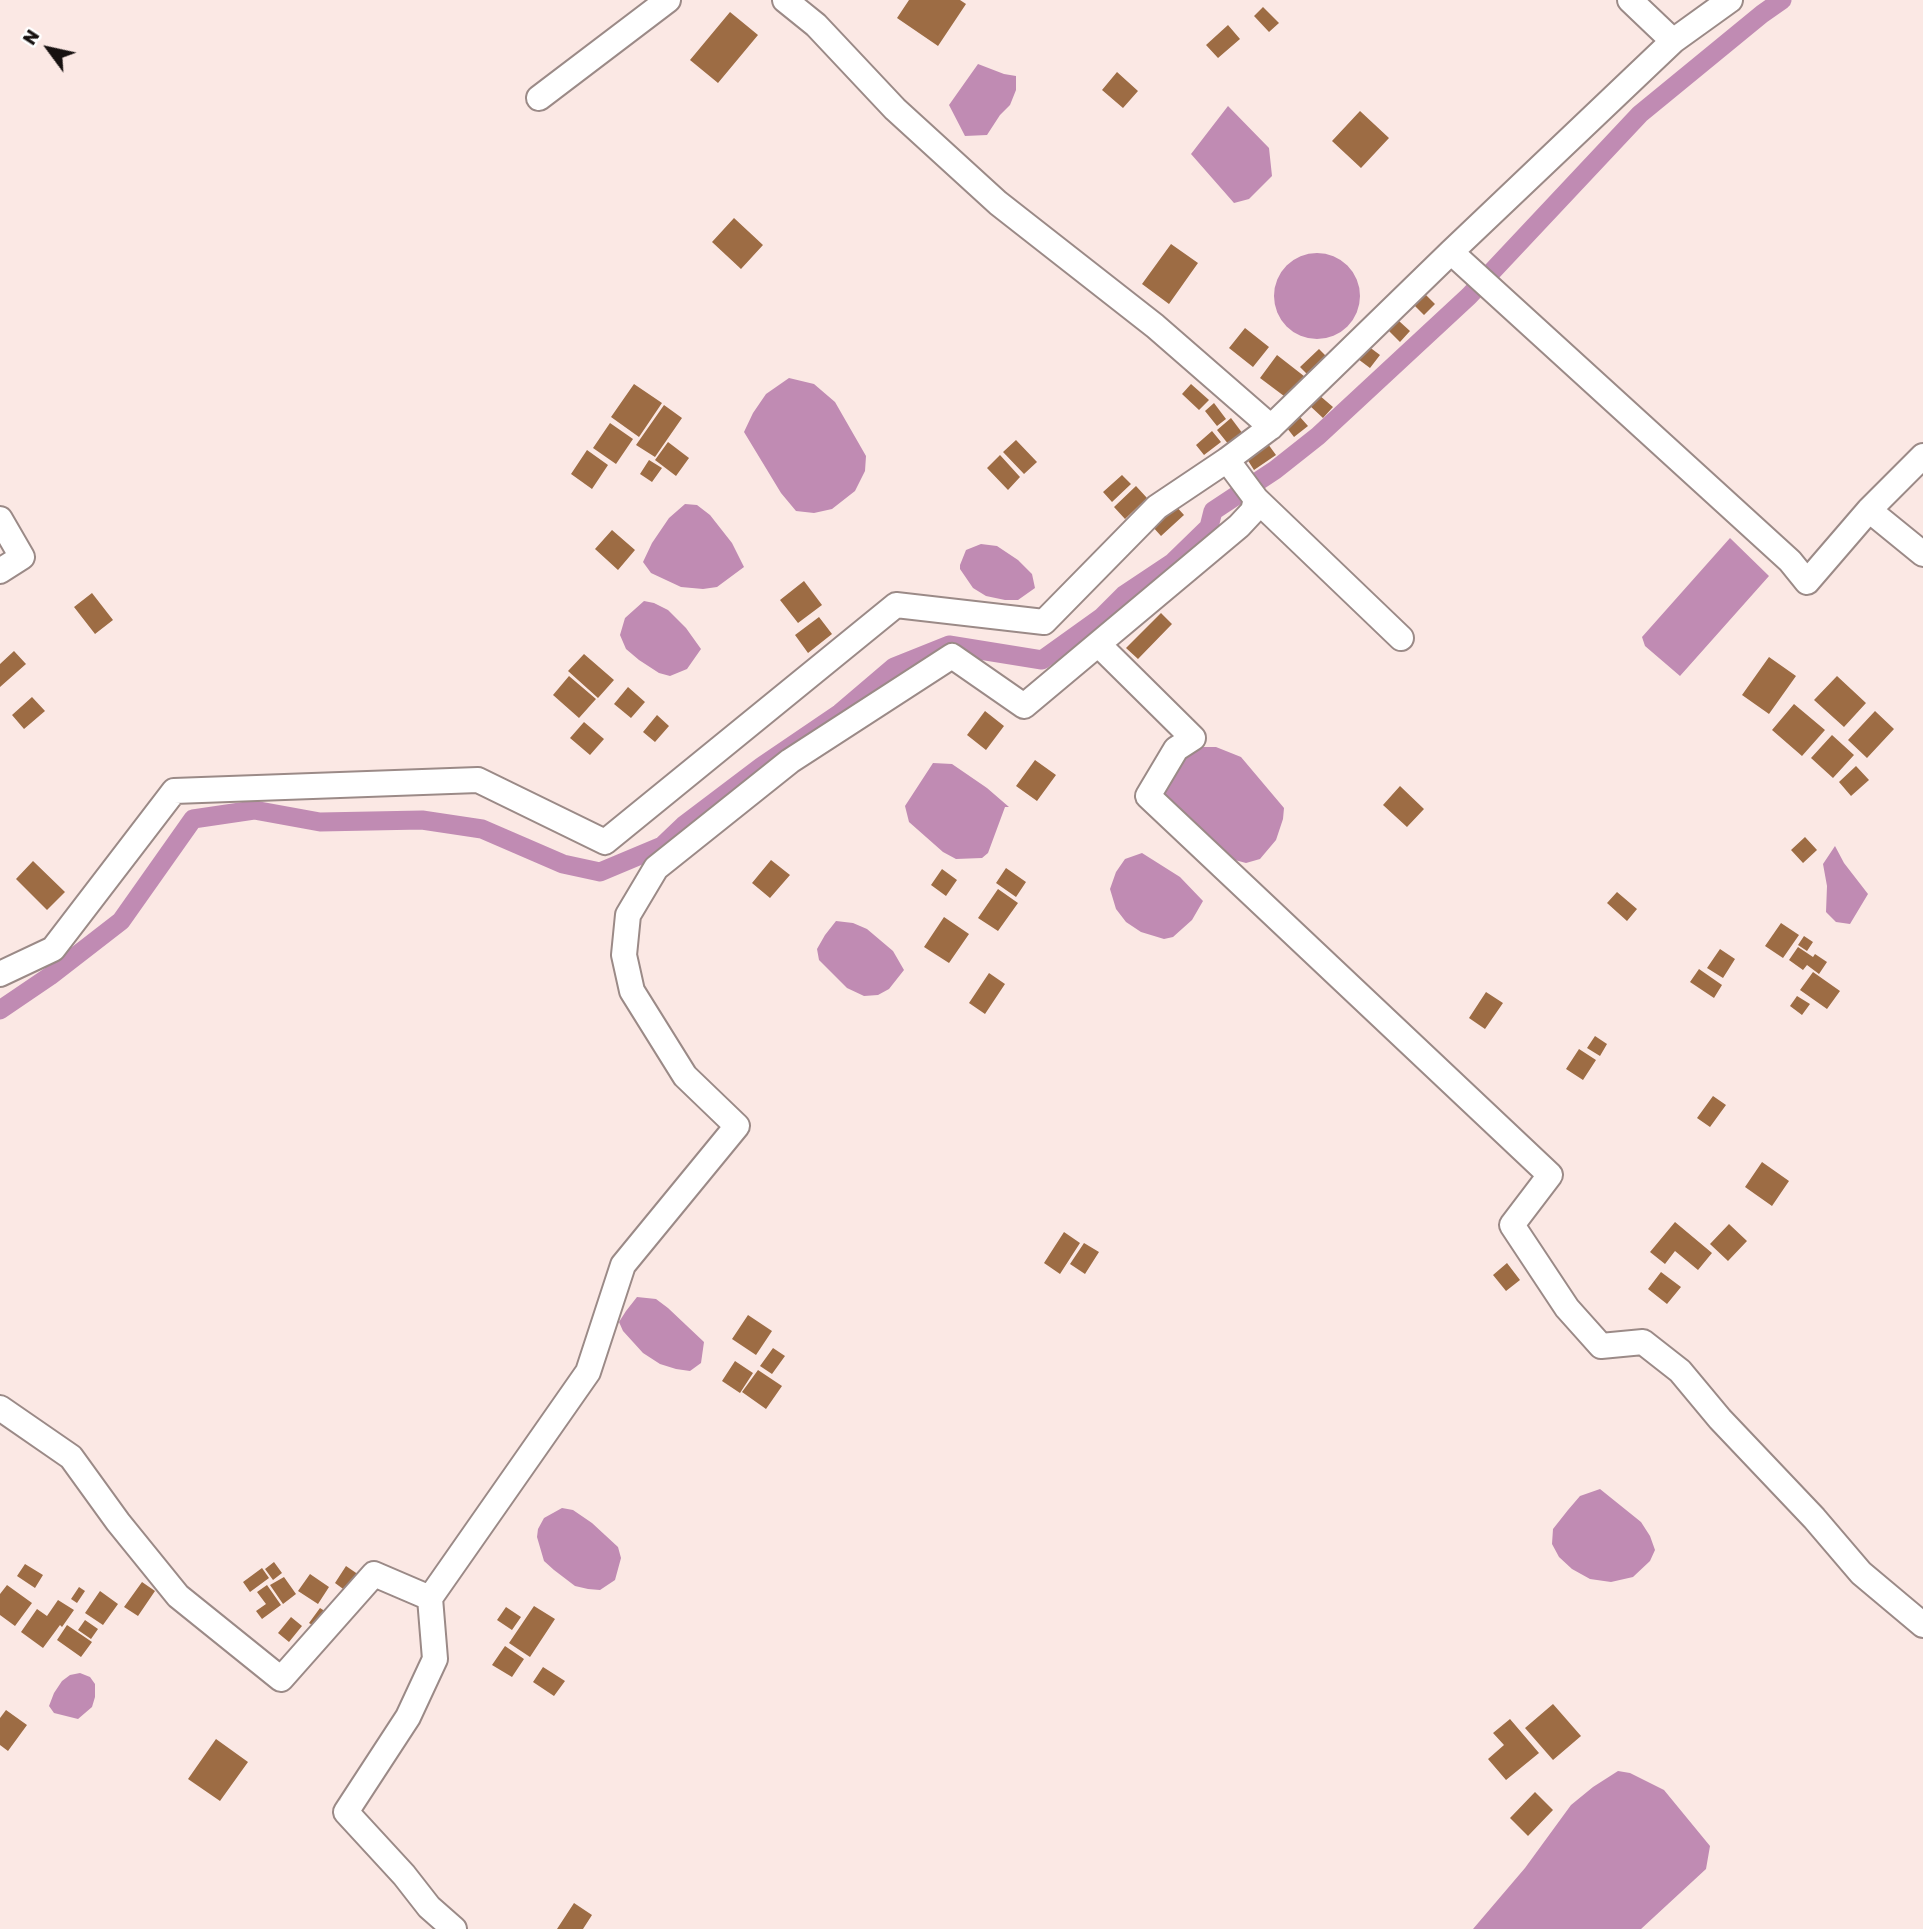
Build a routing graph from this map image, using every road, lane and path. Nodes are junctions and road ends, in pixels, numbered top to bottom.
1 (668, 0) edge
2 (785, 0) edge
3 (1630, 0) edge
4 (1730, 0) edge
5 (1672, 41) junction
6 (539, 98) dead end
7 (1451, 251) junction
8 (1271, 427) junction
9 (1923, 456) edge
10 (1228, 463) junction
11 (1256, 499) junction
12 (1869, 510) junction
13 (0, 519) edge
14 (1923, 554) edge
15 (0, 571) edge
16 (1401, 638) dead end
17 (1099, 645) junction
18 (0, 974) edge
19 (0, 1408) edge
20 (430, 1598) junction
21 (1923, 1625) edge
22 (454, 1929) edge

1 - 6 street
2 - 8 street
3 - 5 street
4 - 5 street
5 - 7 street
7 - 8 street
7 - 12 street
8 - 10 street
9 - 12 street
10 - 11 street
10 - 18 street
11 - 16 street
11 - 17 street
12 - 14 street
13 - 15 street
17 - 20 street
17 - 21 street
19 - 20 street
20 - 22 street

